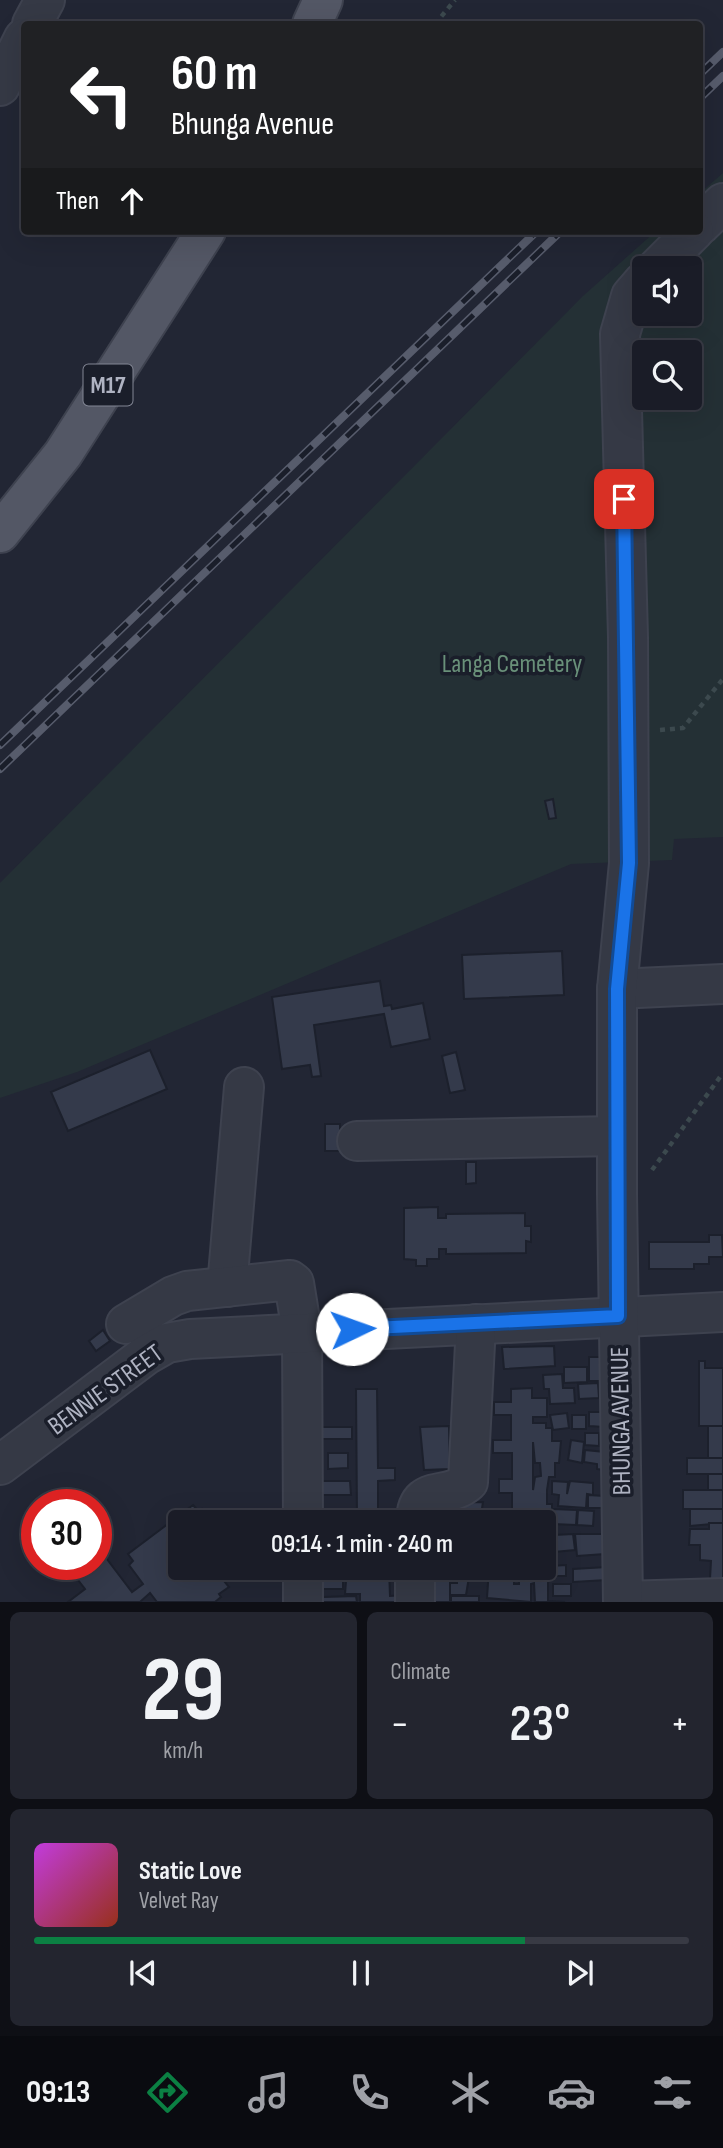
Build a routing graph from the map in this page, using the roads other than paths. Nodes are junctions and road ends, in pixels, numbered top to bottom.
1 (45, 0) edge
2 (323, 0) edge
3 (34, 21) edge
4 (313, 21) edge
5 (21, 44) edge
6 (0, 86) edge
7 (723, 203) edge
8 (703, 222) edge
9 (203, 235) edge
10 (690, 235) edge
11 (669, 256) edge
12 (632, 295) edge
13 (0, 534) edge
14 (723, 984) edge
15 (617, 989) junction
16 (244, 1087) dead end
17 (617, 1136) junction
18 (357, 1141) dead end
19 (227, 1287) junction
20 (723, 1312) edge
21 (618, 1316) junction
22 (126, 1324) dead end
23 (476, 1324) junction
24 (302, 1332) junction
25 (0, 1465) edge
26 (303, 1510) edge
27 (418, 1510) edge
28 (303, 1580) edge
29 (415, 1580) edge
30 (723, 1598) edge
31 (303, 1602) edge
32 (415, 1602) edge
33 (623, 1602) edge

1 - 3 street
2 - 4 main road
5 - 6 street
7 - 8 street
9 - 13 main road, M17
10 - 11 street
12 - 15 street, BHUNGA AVENUE
14 - 15 street
15 - 17 street, BHUNGA AVENUE
16 - 19 street
17 - 18 street
17 - 21 street, BHUNGA AVENUE
19 - 22 street
19 - 24 street
20 - 21 street, BENNIE STREET
21 - 23 street, BENNIE STREET
21 - 33 street, BHUNGA AVENUE
23 - 24 street, BENNIE STREET
23 - 27 street
24 - 25 street, BENNIE STREET
24 - 26 street
28 - 31 street
29 - 32 street
30 - 33 street

